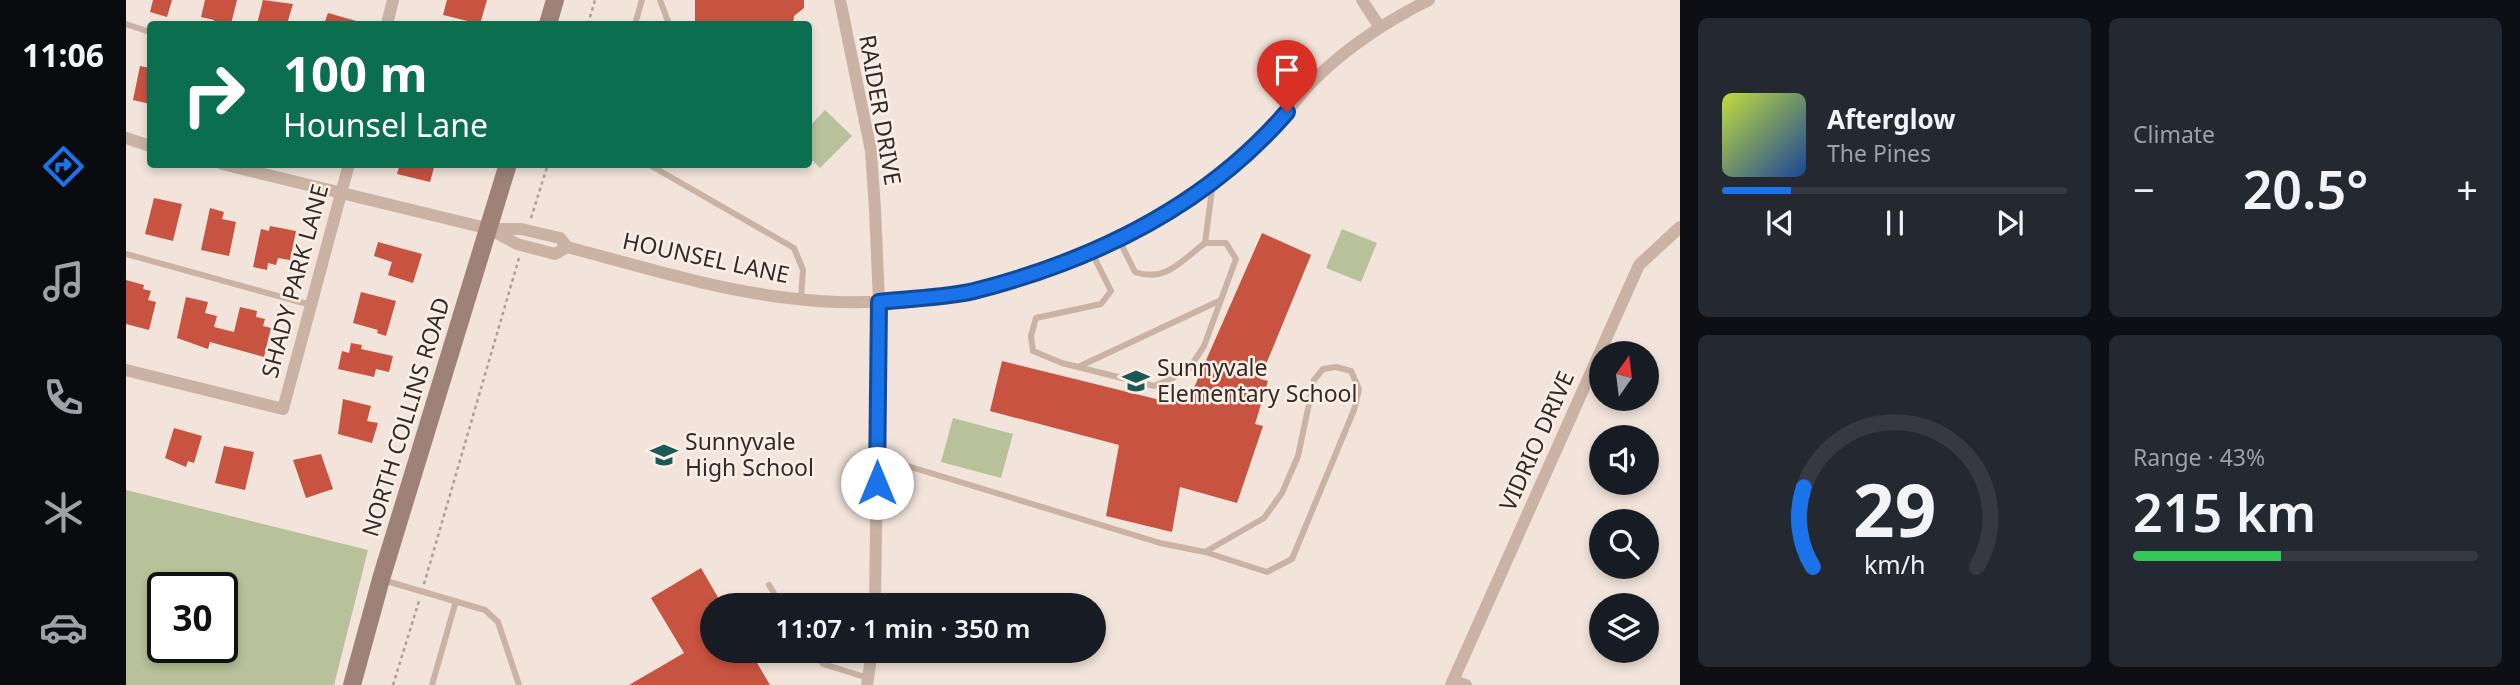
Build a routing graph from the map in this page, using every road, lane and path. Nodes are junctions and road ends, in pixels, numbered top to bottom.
1 (393, 0) edge
2 (555, 0) edge
3 (595, 0) edge
4 (642, 0) edge
5 (660, 0) edge
6 (840, 0) edge
7 (1362, 0) edge
8 (1429, 0) edge
9 (388, 21) edge
10 (549, 21) edge
11 (589, 21) edge
12 (636, 21) edge
13 (668, 21) edge
14 (126, 24) edge
15 (1379, 26) junction
16 (147, 31) edge
17 (126, 138) edge
18 (147, 145) edge
19 (237, 168) edge
20 (348, 168) edge
21 (508, 168) edge
22 (547, 168) edge
23 (655, 168) edge
24 (669, 168) edge
25 (666, 174) junction
26 (1214, 181) junction
27 (340, 195) junction
28 (1680, 227) edge
29 (490, 229) junction
30 (527, 231) junction
31 (1119, 240) junction
32 (1205, 243) junction
33 (523, 246) junction
34 (567, 247) junction
35 (1091, 251) junction
36 (126, 254) edge
37 (801, 299) junction
38 (1221, 300) junction
39 (879, 302) junction
40 (311, 305) junction
41 (1078, 367) junction
42 (126, 370) edge
43 (877, 457) junction
44 (1205, 552) junction
45 (381, 579) junction
46 (768, 585) dead end
47 (422, 591) junction
48 (773, 593) edge
49 (875, 593) edge
50 (456, 601) junction
51 (823, 663) edge
52 (870, 663) edge
53 (868, 682) edge
54 (1452, 683) edge
55 (352, 685) edge
56 (393, 685) edge
57 (432, 685) edge
58 (519, 685) edge
59 (1466, 685) edge

1 - 9 street
2 - 10 street
3 - 11 path
4 - 12 lane
5 - 13 lane
6 - 39 street, RAIDER DRIVE
7 - 15 street
8 - 15 street, HOUNSEL LANE
14 - 16 lane
15 - 26 street, HOUNSEL LANE
17 - 18 street
19 - 27 street
20 - 27 street, SHADY PARK LANE
21 - 29 street, NORTH COLLINS ROAD
22 - 30 path
23 - 25 lane
24 - 25 lane
25 - 37 lane
26 - 31 street, HOUNSEL LANE
26 - 32 lane
27 - 29 street
27 - 40 street, SHADY PARK LANE
28 - 54 street, VIDRIO DRIVE
29 - 30 street, HOUNSEL LANE
29 - 33 street, HOUNSEL LANE
29 - 45 street, NORTH COLLINS ROAD
30 - 34 street, HOUNSEL LANE
31 - 32 lane
31 - 35 street, HOUNSEL LANE
32 - 38 lane
33 - 34 street, HOUNSEL LANE
33 - 47 path
34 - 37 street, HOUNSEL LANE
35 - 39 street, HOUNSEL LANE
35 - 41 lane
36 - 40 lane
37 - 39 street, HOUNSEL LANE
38 - 41 lane
38 - 41 lane
39 - 43 street, RAIDER DRIVE
40 - 42 street, SHADY PARK LANE
43 - 44 lane
43 - 49 street, RAIDER DRIVE
44 - 44 lane
45 - 47 lane
45 - 55 street, NORTH COLLINS ROAD
46 - 48 lane
47 - 50 lane
47 - 56 path
50 - 57 lane
50 - 58 lane
51 - 53 lane
52 - 53 street
54 - 59 street

